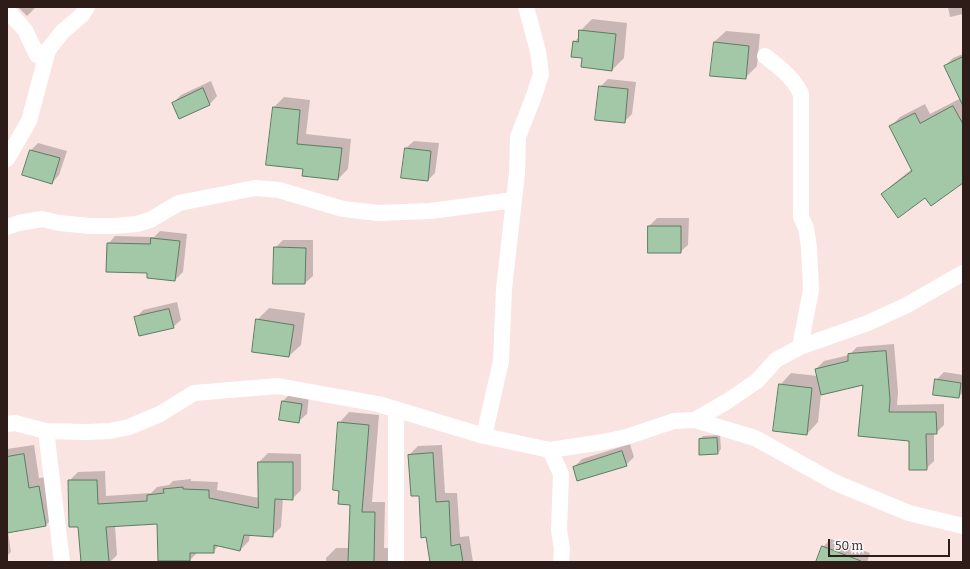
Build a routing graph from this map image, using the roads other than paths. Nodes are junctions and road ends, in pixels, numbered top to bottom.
1 (87, 7) edge
2 (526, 7) edge
3 (7, 10) edge
4 (48, 50) junction
5 (765, 56) dead end
6 (7, 159) edge
7 (514, 200) junction
8 (7, 227) edge
9 (963, 273) edge
10 (800, 347) junction
11 (396, 409) junction
12 (695, 420) junction
13 (7, 424) edge
14 (46, 431) junction
15 (484, 436) junction
16 (550, 450) junction
17 (963, 526) edge
18 (62, 562) edge
19 (396, 562) edge
20 (561, 562) edge

1 - 4 street
2 - 7 street
3 - 4 street
4 - 6 street
5 - 10 street
7 - 8 street
7 - 15 street
9 - 10 street
10 - 12 street
11 - 14 street
11 - 15 street
11 - 19 street
12 - 16 street
12 - 17 street
13 - 14 street
14 - 18 street
15 - 16 street
16 - 20 street

